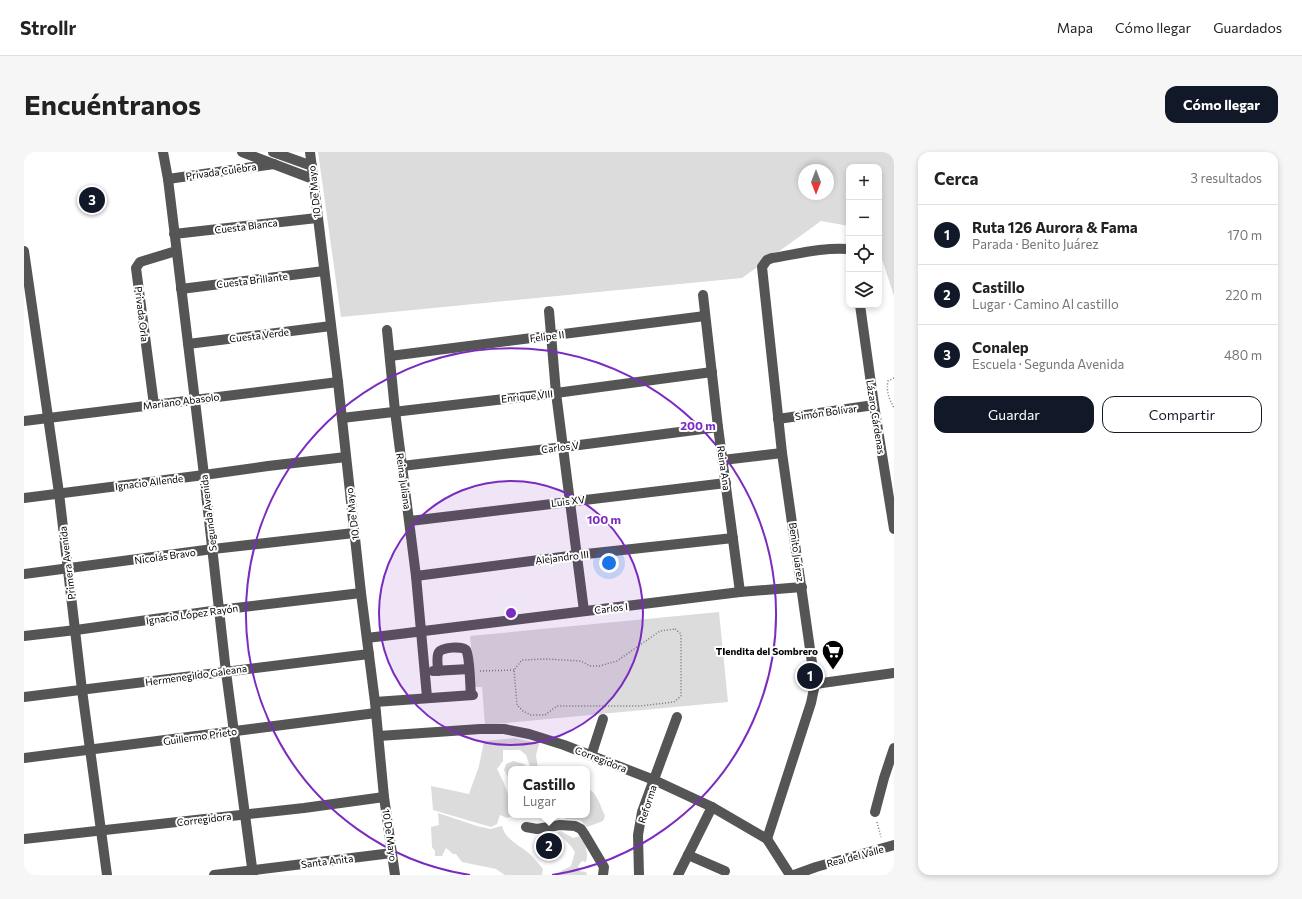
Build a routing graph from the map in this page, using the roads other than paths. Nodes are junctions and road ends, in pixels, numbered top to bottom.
1 (163, 152) edge
2 (242, 152) edge
3 (273, 152) edge
4 (310, 152) edge
5 (274, 164) junction
6 (312, 166) junction
7 (313, 178) junction
8 (168, 179) junction
9 (317, 218) junction
10 (174, 234) junction
11 (846, 249) edge
12 (24, 251) edge
13 (176, 251) junction
14 (25, 265) edge
15 (324, 271) junction
16 (181, 289) junction
17 (703, 296) dead end
18 (860, 308) edge
19 (549, 311) dead end
20 (705, 316) junction
21 (331, 326) junction
22 (387, 330) dead end
23 (551, 335) junction
24 (188, 344) junction
25 (390, 356) junction
26 (712, 372) junction
27 (338, 382) junction
28 (556, 393) junction
29 (194, 400) junction
30 (154, 405) junction
31 (874, 406) junction
32 (395, 411) junction
33 (49, 418) junction
34 (342, 418) junction
35 (778, 419) junction
36 (24, 421) edge
37 (718, 427) junction
38 (564, 447) junction
39 (782, 453) junction
40 (346, 457) junction
41 (723, 460) junction
42 (402, 466) junction
43 (204, 475) junction
44 (726, 483) junction
45 (59, 493) junction
46 (24, 498) edge
47 (570, 501) junction
48 (410, 521) junction
49 (894, 529) edge
50 (354, 533) junction
51 (733, 538) junction
52 (213, 549) junction
53 (577, 555) junction
54 (68, 569) junction
55 (24, 574) edge
56 (416, 576) junction
57 (802, 586) junction
58 (740, 592) junction
59 (361, 593) junction
60 (219, 610) junction
61 (584, 611) junction
62 (76, 630) junction
63 (421, 631) junction
64 (24, 636) edge
65 (367, 638) junction
66 (369, 654) junction
67 (469, 670) junction
68 (438, 671) junction
69 (226, 672) junction
70 (425, 672) junction
71 (894, 673) edge
72 (814, 684) junction
73 (82, 690) junction
74 (24, 697) edge
75 (427, 697) junction
76 (375, 702) junction
77 (376, 713) junction
78 (677, 716) dead end
79 (603, 719) dead end
80 (235, 731) junction
81 (379, 736) junction
82 (894, 748) edge
83 (91, 750) junction
84 (591, 756) junction
85 (24, 758) edge
86 (894, 776) edge
87 (884, 778) junction
88 (654, 780) junction
89 (384, 797) junction
90 (712, 807) junction
91 (875, 812) road end
92 (245, 814) junction
93 (526, 827) dead end
94 (101, 831) junction
95 (24, 839) edge
96 (767, 839) junction
97 (894, 846) edge
98 (392, 853) junction
99 (688, 855) junction
100 (725, 871) dead end
101 (253, 873) edge
102 (107, 875) edge
103 (214, 875) edge
104 (395, 875) edge
105 (603, 875) edge
106 (639, 875) edge
107 (678, 875) edge
108 (790, 875) edge
109 (794, 875) edge

1 - 8 street, Segunda Avenida
2 - 5 street
3 - 6 street
4 - 6 street, 10 De Mayo
5 - 7 street
5 - 8 street, Privada Culebra
6 - 7 street, 10 De Mayo
7 - 9 street, 10 De Mayo
8 - 10 street, Segunda Avenida
9 - 10 street, Cuesta Blanca
9 - 15 street, 10 De Mayo
10 - 13 street, Segunda Avenida
11 - 35 street, Benito Juárez
12 - 14 street, Primera Avenida
13 - 16 street, Segunda Avenida
13 - 30 street, Privada Orla
14 - 33 street, Primera Avenida
15 - 16 street, Cuesta Brillante
15 - 21 street, 10 De Mayo
16 - 24 street, Segunda Avenida
17 - 20 street, Reina Ana
18 - 31 street, Lázaro Cárdenas
19 - 23 street
20 - 23 street, Felipe II
20 - 26 street, Reina Ana
21 - 24 street, Cuesta Verde
21 - 27 street, 10 De Mayo
22 - 25 street, Reina Juliana
23 - 25 street, Felipe II
23 - 28 street
24 - 29 street, Segunda Avenida
25 - 32 street, Reina Juliana
26 - 28 street, Enrique VIII
26 - 37 street, Reina Ana
27 - 29 street, Mariano Abasolo
27 - 34 street, 10 De Mayo
28 - 32 street, Enrique VIII
28 - 38 street
29 - 30 street, Mariano Abasolo
29 - 43 street, Segunda Avenida
30 - 33 street, Mariano Abasolo
31 - 35 street, Simón Bolívar
31 - 49 street, Lázaro Cárdenas
32 - 34 street, Enrique VIII
32 - 42 street, Reina Juliana
33 - 36 street, Mariano Abasolo
33 - 45 street, Primera Avenida
34 - 40 street, 10 De Mayo
35 - 39 street, Benito Juárez
37 - 38 street, Carlos V
37 - 41 street, Reina Ana
38 - 42 street, Carlos V
38 - 47 street
39 - 41 street
39 - 57 street, Benito Juárez
40 - 43 street, Ignacio Allende
40 - 50 street, 10 De Mayo
41 - 44 street, Reina Ana
42 - 48 street, Reina Juliana
43 - 45 street, Ignacio Allende
43 - 52 street, Segunda Avenida
44 - 47 street, Luis XV
44 - 51 street, Reina Ana
45 - 46 street, Ignacio Allende
45 - 54 street, Primera Avenida
47 - 48 street, Luis XV
47 - 53 street
48 - 56 street, Reina Juliana
50 - 52 street, Nicolás Bravo
50 - 59 street, 10 De Mayo
51 - 53 street, Alejandro III
51 - 58 street, Reina Ana
52 - 54 street, Nicolás Bravo
52 - 60 street, Segunda Avenida
53 - 56 street, Alejandro III
53 - 61 street
54 - 55 street, Nicolás Bravo
54 - 62 street, Primera Avenida
56 - 63 street, Reina Juliana
57 - 58 street, Carlos I
57 - 72 street, Benito Juárez
58 - 61 street, Carlos I
59 - 60 street, Ignacio López Rayón
59 - 65 street, 10 De Mayo
60 - 62 street, Ignacio López Rayón
60 - 69 street, Segunda Avenida
61 - 63 street, Carlos I
62 - 64 street, Ignacio López Rayón
62 - 73 street, Primera Avenida
63 - 65 street, Carlos I
63 - 70 street, Reina Juliana
65 - 66 street, 10 De Mayo
66 - 69 street, Hermenegildo Galeana
66 - 76 street, 10 De Mayo
67 - 68 street
67 - 68 street
67 - 75 street
68 - 70 street
69 - 73 street, Hermenegildo Galeana
69 - 80 street, Segunda Avenida
70 - 75 street, Reina Juliana
71 - 72 street
72 - 96 street, Benito Juárez
73 - 74 street, Hermenegildo Galeana
73 - 83 street, Primera Avenida
75 - 76 street
76 - 77 street, 10 De Mayo
77 - 80 street, Guillermo Prieto
77 - 81 street, 10 De Mayo
78 - 88 street, Reforma
79 - 84 street
80 - 83 street, Guillermo Prieto
80 - 92 street, Segunda Avenida
81 - 84 street, Corregidora
81 - 89 street, 10 De Mayo
82 - 87 street
83 - 85 street, Guillermo Prieto
83 - 94 street, Primera Avenida
84 - 88 street, Corregidora
86 - 87 street
87 - 91 street
88 - 90 street, Corregidora
88 - 106 street, Reforma
89 - 92 street, Corregidora
89 - 98 street, 10 De Mayo
90 - 96 street, Corregidora
90 - 99 street
92 - 94 street, Corregidora
92 - 101 street, Segunda Avenida
93 - 105 street
94 - 95 street, Corregidora
94 - 102 street, Primera Avenida
96 - 108 street, Corregidora
97 - 109 street, Real del Valle
98 - 101 street, Santa Anita
98 - 104 street, 10 De Mayo
99 - 100 street
99 - 107 street
101 - 103 street, Santa Anita

